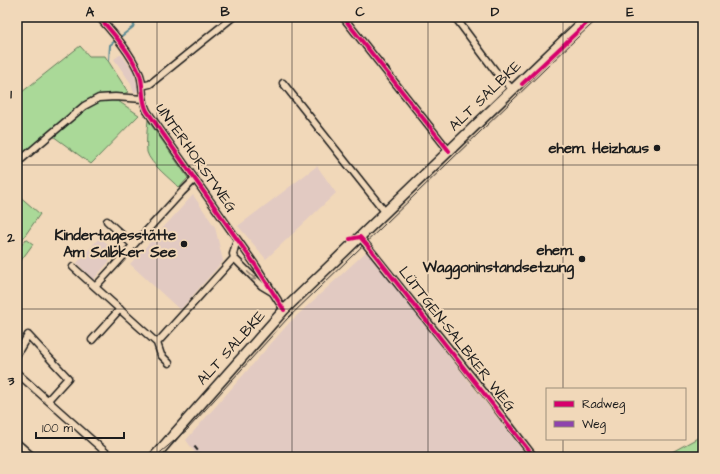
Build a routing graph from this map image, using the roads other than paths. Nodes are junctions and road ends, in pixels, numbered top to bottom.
1 (99, 17) edge
2 (234, 17) edge
3 (343, 17) edge
4 (455, 17) edge
5 (588, 17) edge
6 (283, 83) dead end
7 (142, 86) junction
8 (512, 89) junction
9 (143, 99) junction
10 (449, 151) junction
11 (17, 163) edge
12 (195, 179) junction
13 (386, 212) junction
14 (107, 221) dead end
15 (360, 237) junction
16 (237, 239) junction
17 (132, 245) junction
18 (234, 258) junction
19 (73, 267) dead end
20 (95, 287) junction
21 (272, 292) junction
22 (120, 309) junction
23 (284, 310) junction
24 (92, 340) dead end
25 (157, 343) junction
26 (17, 354) edge
27 (168, 363) dead end
28 (17, 373) edge
29 (48, 400) junction
30 (17, 443) edge
31 (158, 456) edge
32 (33, 457) edge
33 (111, 457) edge
34 (534, 457) edge

1 - 7 street, UNTERHORSTWEG
2 - 7 street
3 - 10 street
4 - 8 street
5 - 8 main road, ALT SALBKE
6 - 13 street
7 - 9 street, UNTERHORSTWEG
8 - 10 main road, ALT SALBKE
9 - 11 street, UNTERHORSTWEG
9 - 12 street, UNTERHORSTWEG
10 - 13 main road, ALT SALBKE
12 - 16 street, UNTERHORSTWEG
12 - 17 street
13 - 15 main road, ALT SALBKE
14 - 17 street
15 - 23 main road, ALT SALBKE
15 - 34 street, LÜTTGEN-SALBKER WEG
16 - 18 street
16 - 21 street, UNTERHORSTWEG
17 - 20 street
18 -> 21 street, UNTERHORSTWEG
18 - 25 street
19 - 20 street
20 - 22 street
21 - 23 street, UNTERHORSTWEG
22 - 24 street
22 - 25 street
23 - 31 main road, ALT SALBKE
25 - 27 street
26 - 29 street
28 - 29 street
29 - 33 street
30 - 32 street

